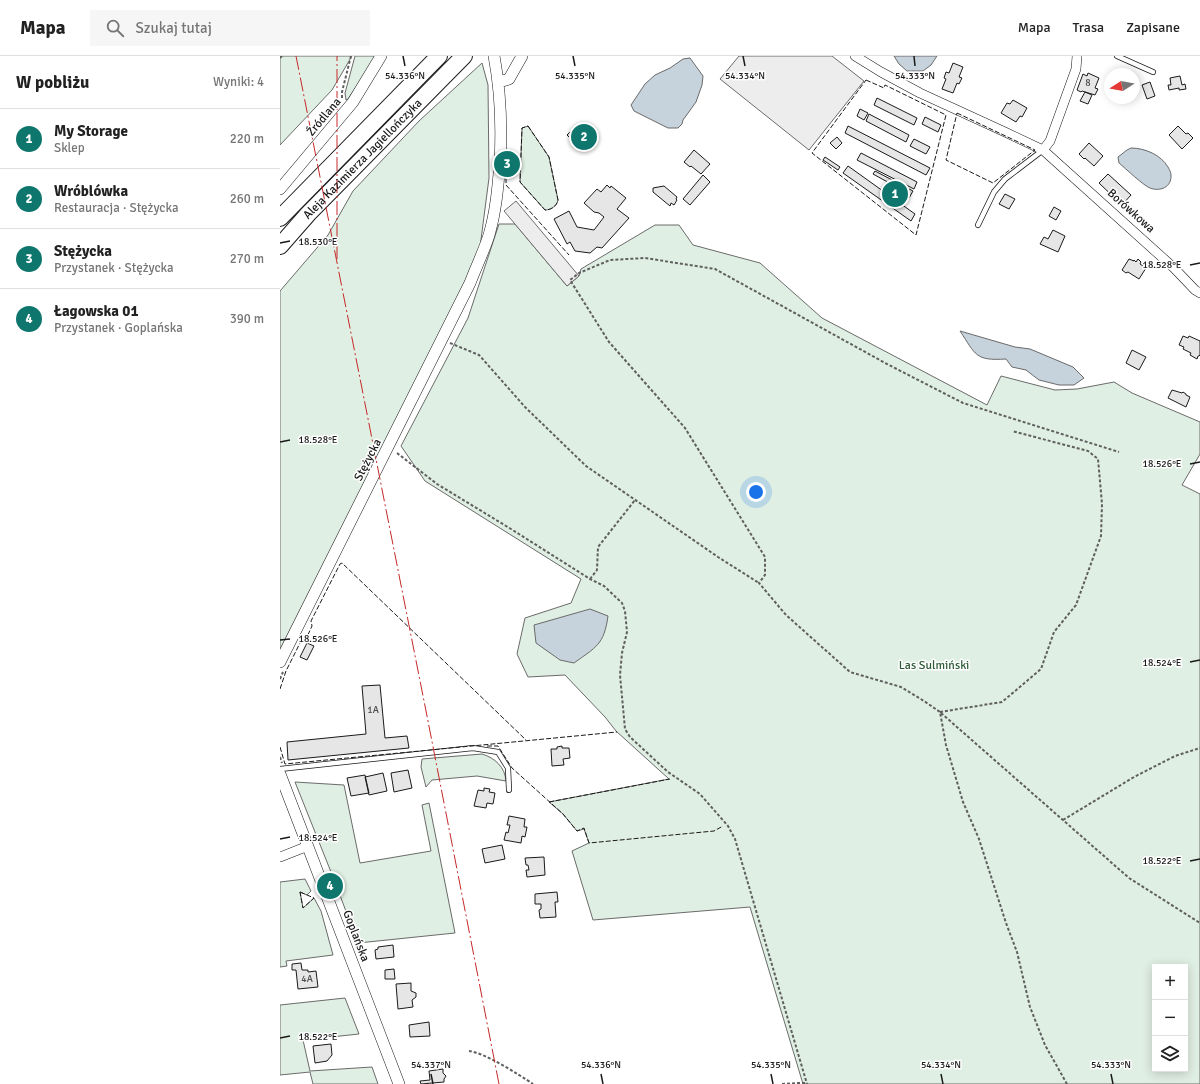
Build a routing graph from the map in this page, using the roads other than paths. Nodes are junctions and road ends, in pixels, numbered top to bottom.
1 (381, 56) edge
2 (439, 56) edge
3 (464, 56) edge
4 (522, 56) edge
5 (855, 56) edge
6 (1077, 56) edge
7 (1117, 56) edge
8 (495, 61) edge
9 (1153, 72) dead end
10 (499, 82) junction
11 (1043, 150) junction
12 (280, 189) edge
13 (280, 218) edge
14 (978, 225) dead end
15 (280, 246) edge
16 (1200, 293) edge
17 (280, 662) edge
18 (280, 769) edge
19 (280, 774) edge
20 (509, 790) dead end
21 (308, 846) junction
22 (280, 857) edge
23 (399, 1084) edge

1 - 12 street, Źródlana
2 - 13 highway, Aleja Kazimierza Jagiellończyka
3 - 15 highway, Aleja Kazimierza Jagiellończyka
4 - 10 street
5 - 11 street, Borówkowa
6 - 11 street
7 - 9 lane
8 - 10 street, Stężycka
10 - 17 street, Stężycka
11 - 14 lane
11 - 16 street, Borówkowa
18 - 20 lane
19 - 21 street, Goplańska
21 - 22 street
21 - 23 street, Goplańska

